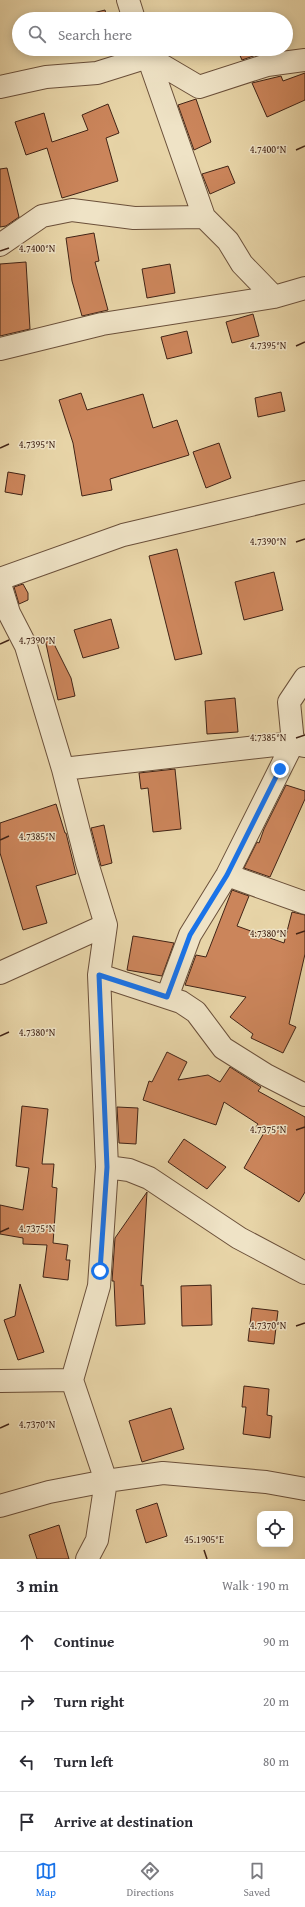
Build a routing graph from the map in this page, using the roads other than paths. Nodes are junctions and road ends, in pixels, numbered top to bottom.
1 (128, 0) edge
2 (132, 12) edge
3 (139, 56) edge
4 (147, 56) edge
5 (151, 56) edge
6 (305, 60) edge
7 (0, 87) edge
8 (204, 217) junction
9 (0, 245) edge
10 (305, 288) edge
11 (274, 297) junction
12 (0, 349) edge
13 (305, 492) edge
14 (0, 579) edge
15 (0, 584) edge
16 (305, 678) edge
17 (299, 745) edge
18 (63, 769) junction
19 (227, 875) junction
20 (305, 903) edge
21 (106, 925) junction
22 (0, 973) edge
23 (99, 975) junction
24 (167, 997) junction
25 (305, 1095) edge
26 (107, 1167) junction
27 (305, 1273) edge
28 (72, 1380) junction
29 (0, 1382) edge
30 (106, 1481) junction
31 (305, 1489) edge
32 (0, 1506) edge
33 (87, 1559) edge

1 - 2 street
3 - 7 street
4 - 8 street
5 - 6 street
8 - 9 street
8 - 11 street
10 - 11 street
11 - 12 street
13 - 14 street
15 - 18 street
16 - 17 street
17 - 18 street
17 - 19 street
18 - 21 street
19 - 20 street
19 - 24 street
21 - 22 street
21 - 23 street
23 - 24 street
23 - 26 street
24 - 25 street
26 - 27 street
26 - 28 street
28 - 29 street
28 - 30 street
30 - 31 street
30 - 32 street
30 - 33 street

